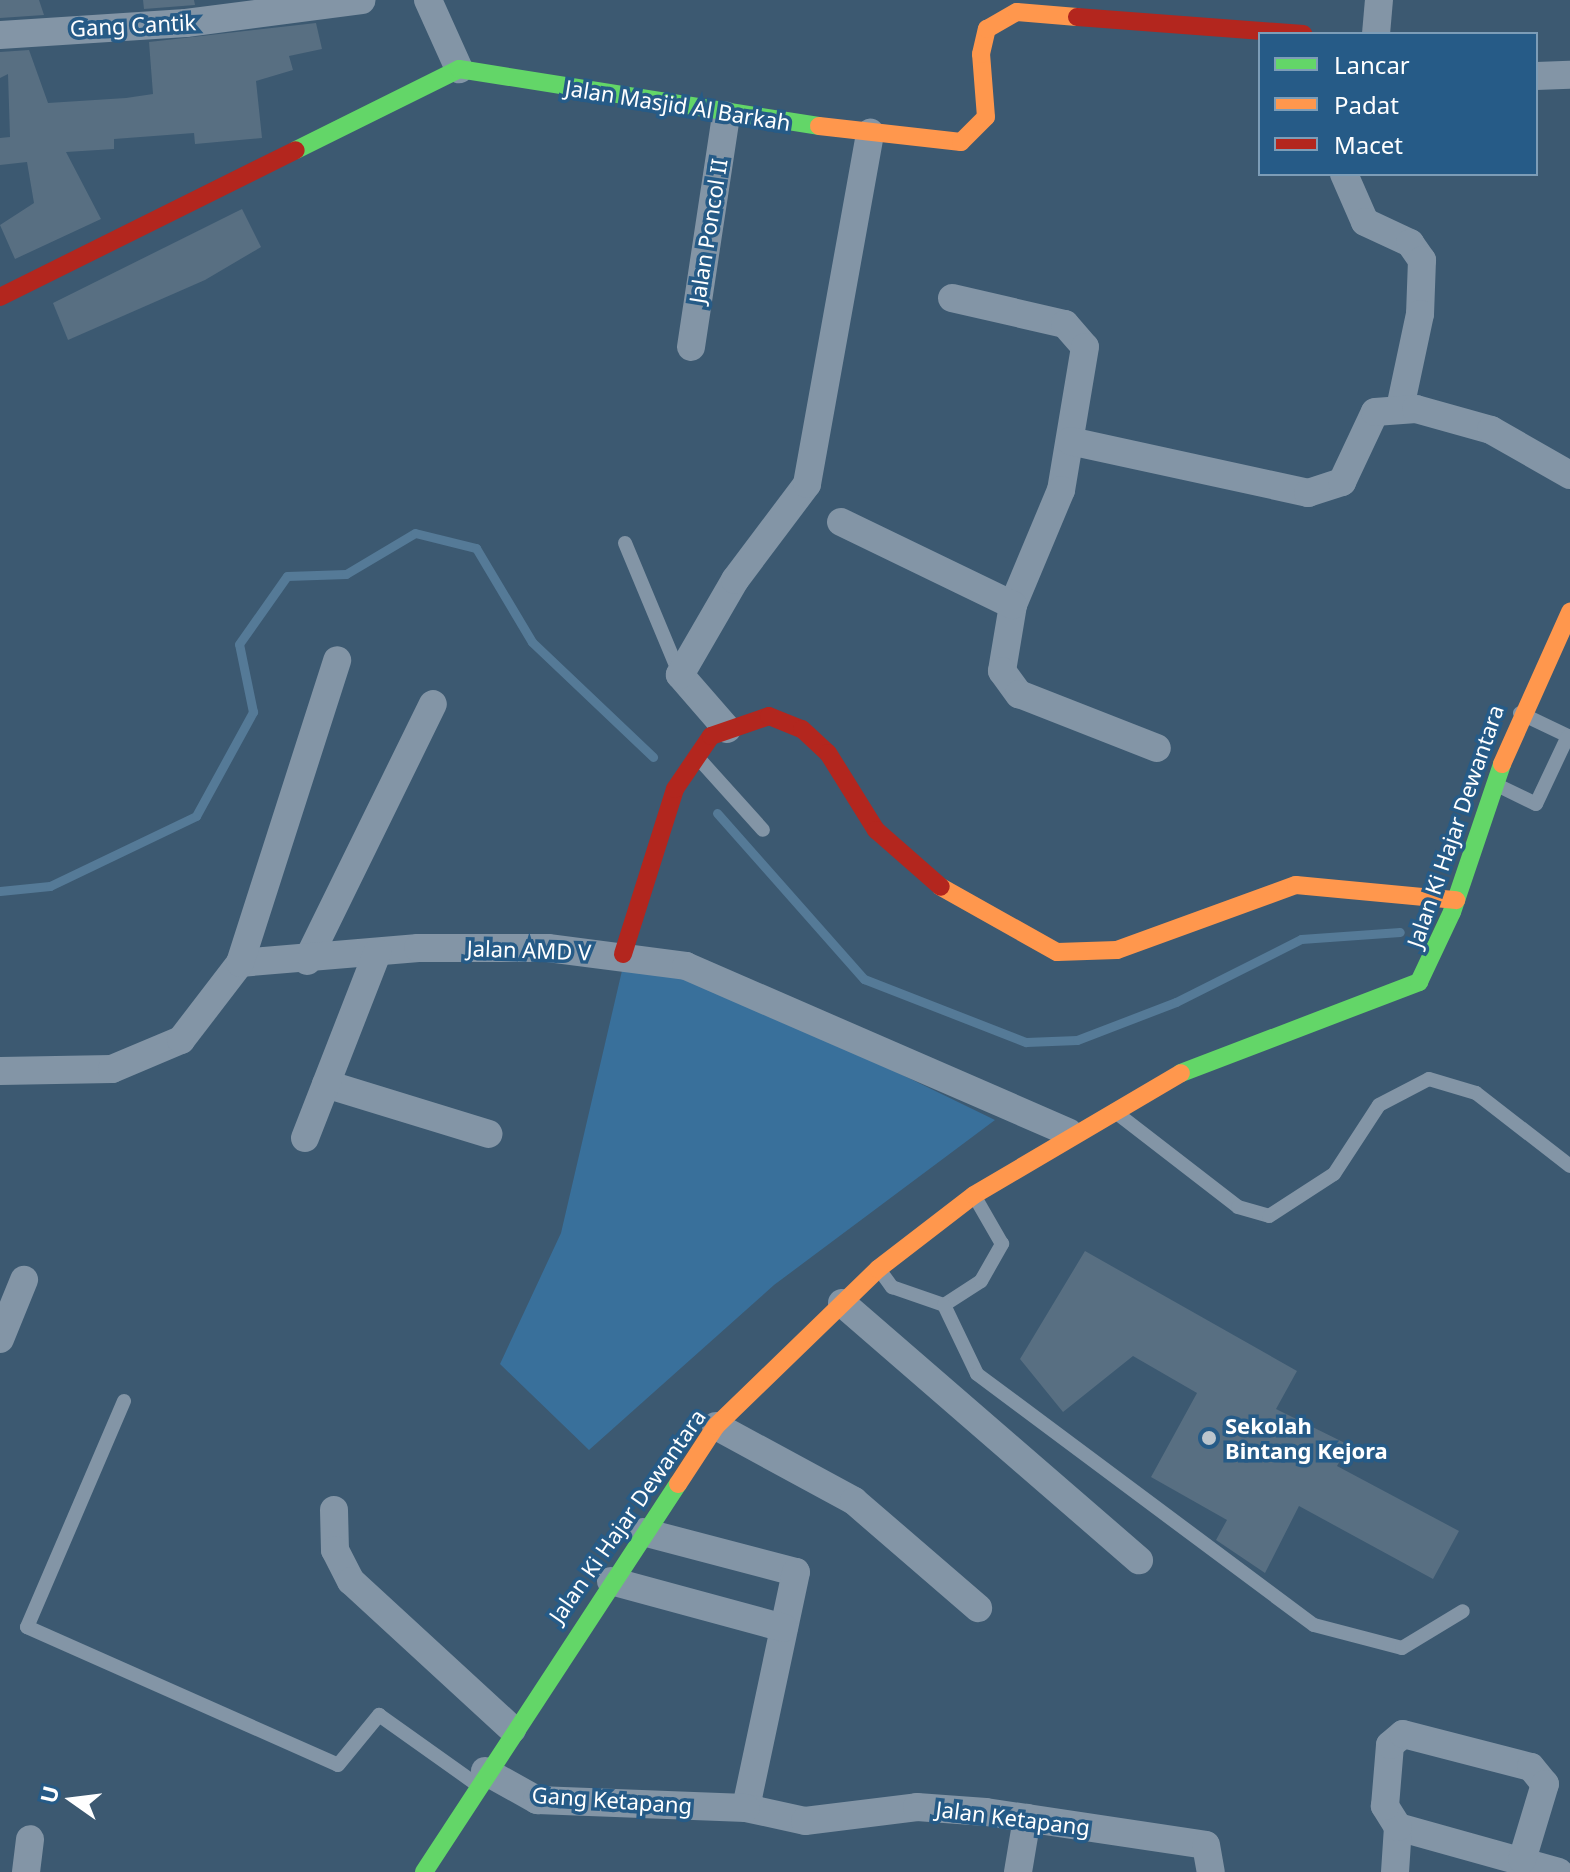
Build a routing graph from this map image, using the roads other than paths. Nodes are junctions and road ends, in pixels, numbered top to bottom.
1 (362, 0) edge
2 (428, 0) edge
3 (1379, 0) edge
4 (1090, 8) edge
5 (1287, 32) edge
6 (1376, 32) edge
7 (0, 35) edge
8 (459, 69) junction
9 (1570, 75) edge
10 (1538, 76) edge
11 (726, 116) junction
12 (870, 133) junction
13 (1345, 176) edge
14 (0, 297) edge
15 (952, 298) dead end
16 (691, 347) dead end
17 (1395, 408) junction
18 (1070, 441) junction
19 (1570, 475) edge
20 (841, 522) dead end
21 (625, 543) dead end
22 (1013, 605) junction
23 (1570, 612) edge
24 (337, 660) dead end
25 (680, 675) junction
26 (433, 704) dead end
27 (1525, 715) junction
28 (727, 729) junction
29 (1566, 734) edge
30 (1157, 748) dead end
31 (698, 756) junction
32 (1499, 786) junction
33 (763, 830) dead end
34 (1454, 906) junction
35 (377, 953) junction
36 (623, 954) junction
37 (307, 961) junction
38 (240, 963) junction
39 (0, 1071) edge
40 (326, 1084) junction
41 (1111, 1108) junction
42 (1068, 1132) junction
43 (489, 1134) dead end
44 (305, 1138) dead end
45 (1570, 1166) edge
46 (974, 1195) junction
47 (878, 1269) junction
48 (24, 1280) dead end
49 (842, 1303) junction
50 (944, 1305) junction
51 (0, 1339) edge
52 (124, 1401) dead end
53 (716, 1426) junction
54 (334, 1510) dead end
55 (643, 1532) junction
56 (1139, 1560) dead end
57 (611, 1581) junction
58 (978, 1608) dead end
59 (1463, 1611) dead end
60 (784, 1628) junction
61 (512, 1729) junction
62 (480, 1778) junction
63 (746, 1808) junction
64 (1027, 1818) junction
65 (1398, 1827) junction
66 (30, 1839) dead end
67 (1522, 1860) junction
68 (1553, 1871) edge
69 (26, 1872) edge
70 (424, 1872) edge
71 (1018, 1872) edge
72 (1211, 1872) edge
73 (1395, 1872) edge

1 - 7 street, Gang Cantik
2 - 8 street
3 - 6 street
4 - 5 street, Jalan Masjid Al Barkah
4 - 12 street, Jalan Masjid Al Barkah
8 - 11 street, Jalan Masjid Al Barkah
8 - 14 street
9 - 10 street
11 - 12 street, Jalan Masjid Al Barkah
11 - 16 street, Jalan Poncol II
12 - 25 street
13 - 17 street
15 - 18 street
17 - 18 street
17 - 19 street
18 - 22 street
20 - 22 street
21 - 25 lane
22 - 30 street
23 - 27 street, Jalan Ki Hajar Dewantara
24 - 38 street
25 - 28 street
26 - 37 street
27 - 29 lane
27 - 32 street, Jalan Ki Hajar Dewantara
28 - 31 street
28 - 34 street
29 - 32 lane
31 - 33 lane
31 - 36 street
32 - 34 street, Jalan Ki Hajar Dewantara
34 - 41 street, Jalan Ki Hajar Dewantara
35 - 36 street, Jalan AMD V
35 - 37 street, Jalan AMD V
35 - 40 street
36 - 42 street, Jalan AMD V
37 - 38 street, Jalan AMD V
38 - 39 street
40 - 43 street
40 - 44 street
41 - 42 street, Jalan Ki Hajar Dewantara
41 - 45 lane
42 - 46 street, Jalan Ki Hajar Dewantara
46 - 47 street, Jalan Ki Hajar Dewantara
46 - 50 lane
47 - 49 street, Jalan Ki Hajar Dewantara
47 - 50 lane
48 - 51 street
49 - 53 street, Jalan Ki Hajar Dewantara
49 - 56 street
50 - 59 lane
52 - 62 lane
53 - 55 street, Jalan Ki Hajar Dewantara
53 - 58 street
54 - 61 street
55 - 57 street, Jalan Ki Hajar Dewantara
55 - 60 street
57 - 60 street
57 - 61 street, Jalan Ki Hajar Dewantara
60 - 63 street
61 - 62 street, Jalan Ki Hajar Dewantara
62 - 63 street, Gang Ketapang
62 - 70 street, Jalan Ki Hajar Dewantara
63 - 64 street, Jalan Ketapang
64 - 71 street
64 - 72 street, Jalan Ketapang
65 - 67 street
65 - 67 street
65 - 73 street
66 - 69 street
67 - 68 street

